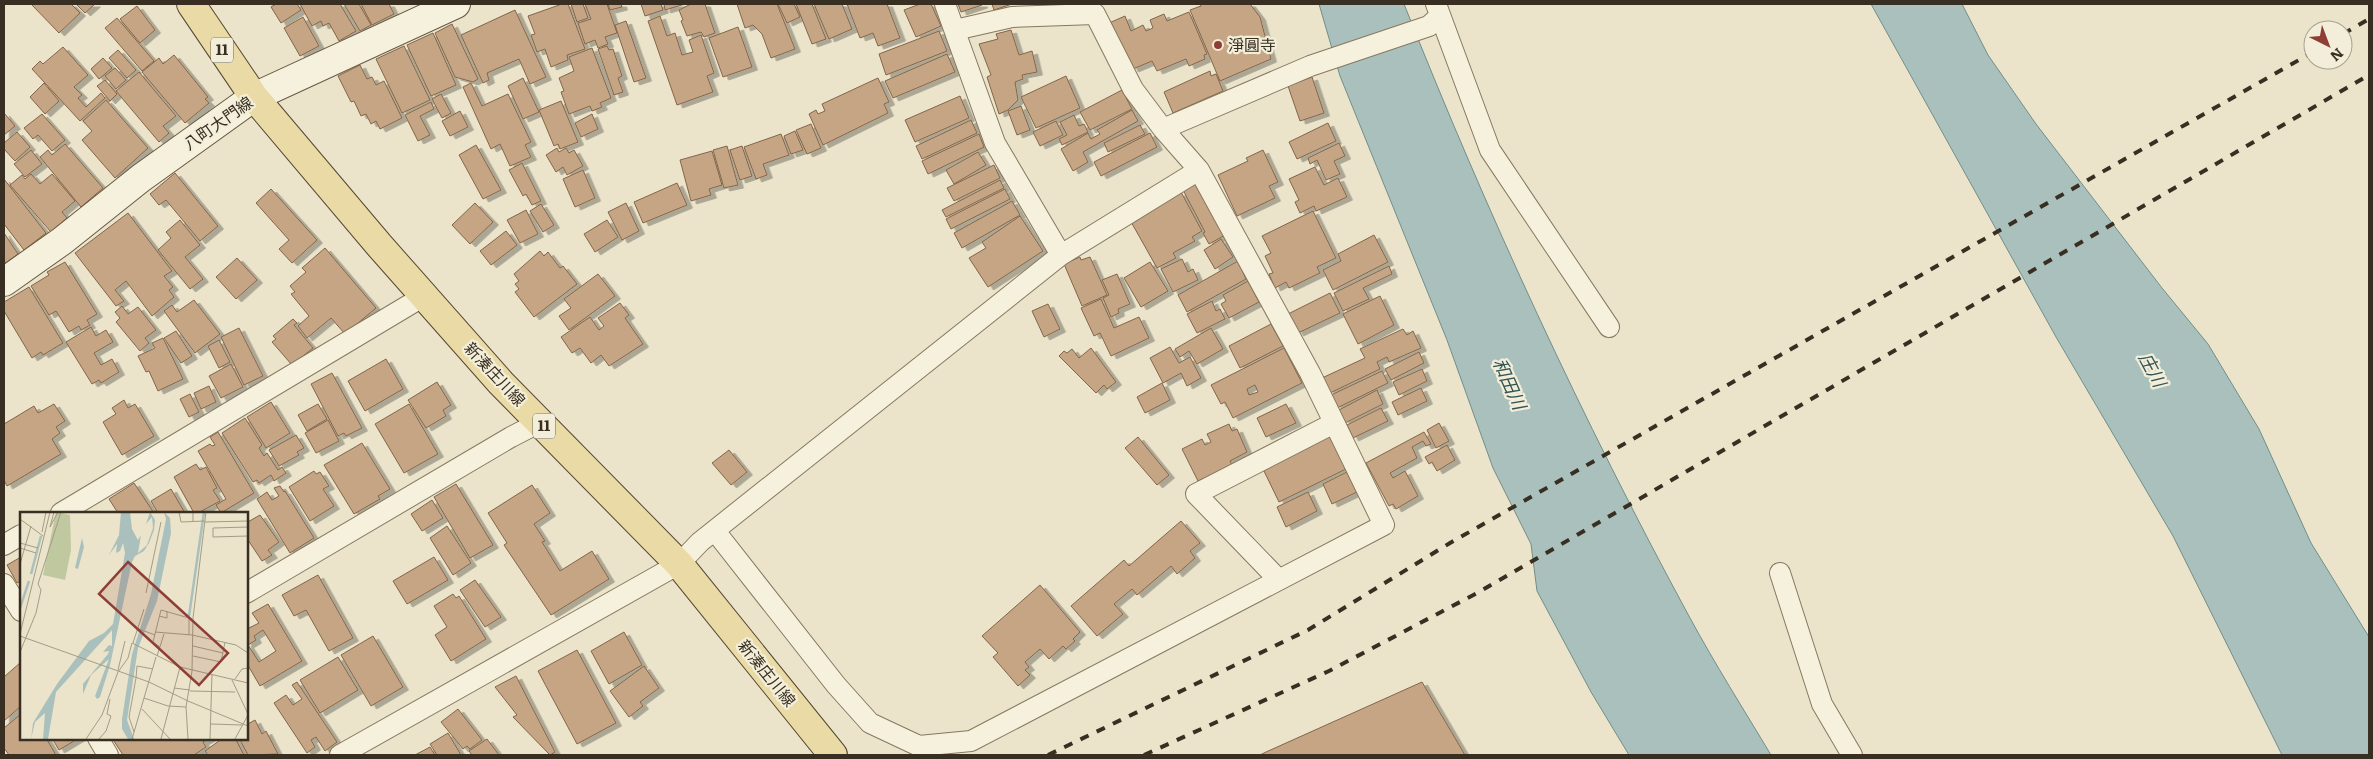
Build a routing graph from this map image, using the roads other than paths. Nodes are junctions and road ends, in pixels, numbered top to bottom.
1 (191, 4) edge
2 (456, 4) edge
3 (945, 4) edge
4 (1101, 9) edge
5 (1435, 15) edge
6 (955, 30) junction
7 (254, 97) junction
8 (1163, 129) junction
9 (1199, 170) junction
10 (1061, 255) junction
11 (4, 282) edge
12 (424, 296) junction
13 (1609, 327) dead end
14 (540, 422) junction
15 (1334, 423) junction
16 (63, 512) edge
17 (714, 531) junction
18 (20, 536) edge
19 (4, 545) edge
20 (680, 564) junction
21 (1780, 573) dead end
22 (1279, 580) junction
23 (4, 584) edge
24 (248, 591) edge
25 (20, 608) edge
26 (99, 739) edge
27 (108, 755) edge
28 (340, 755) edge
29 (833, 755) edge
30 (1852, 755) edge

1 - 7 main road, 新湊庄川線 / 11
2 - 7 main road, 八町大門線
3 - 6 street
4 - 6 street
4 - 8 street
5 - 8 street
5 - 13 street
6 - 10 street
7 - 11 main road, 八町大門線
7 - 12 main road, 新湊庄川線 / 11
8 - 9 street
9 - 10 street
9 - 15 street
10 - 17 street
12 - 14 main road, 新湊庄川線 / 11
12 - 16 street
14 - 20 main road, 新湊庄川線 / 11
14 - 24 street
15 - 22 street
15 - 22 street
17 - 20 street
17 - 22 street
18 - 19 street
20 - 28 street
20 - 29 main road, 新湊庄川線 / 11
21 - 30 street
23 - 25 street
26 - 27 street

